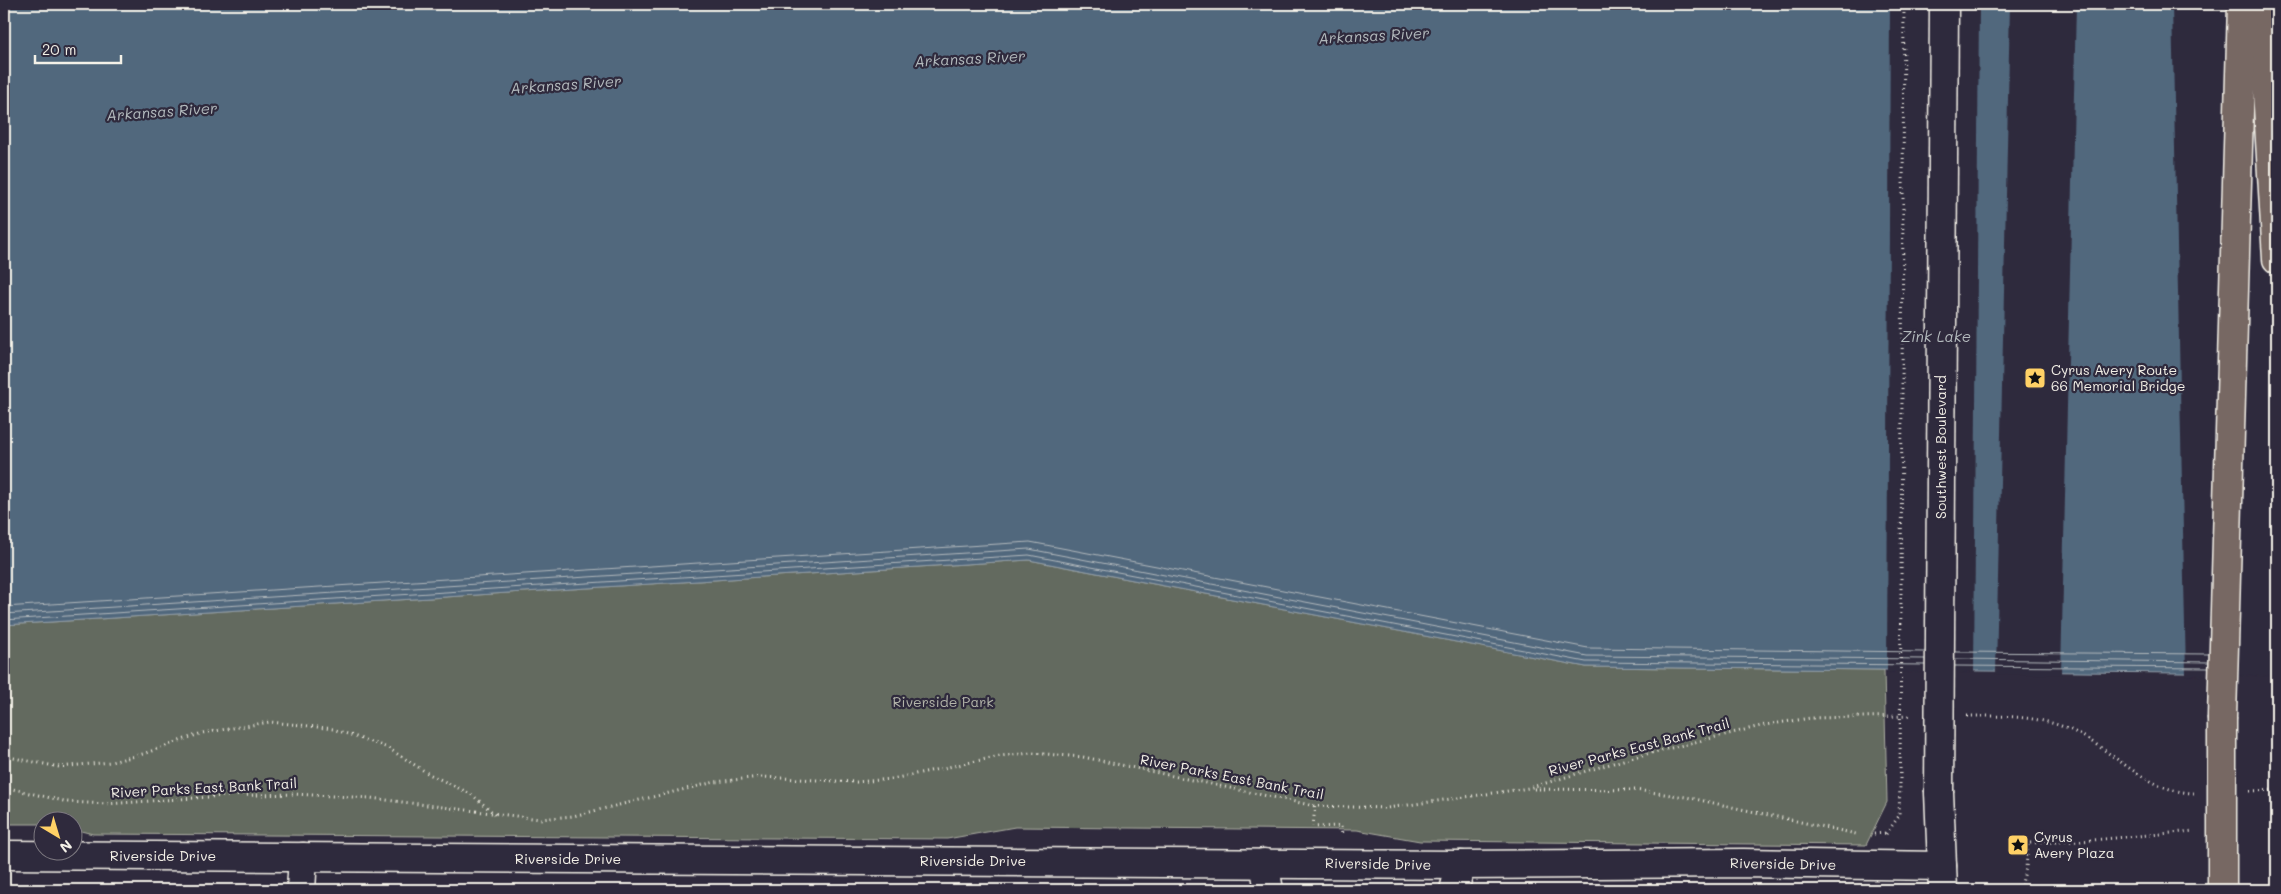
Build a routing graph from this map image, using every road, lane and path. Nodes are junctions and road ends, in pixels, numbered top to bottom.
1 (1904, 4) edge
2 (1944, 4) edge
3 (2242, 4) edge
4 (2262, 4) edge
5 (2277, 259) edge
6 (1919, 716) dead end
7 (1958, 716) dead end
8 (4, 756) edge
9 (4, 788) edge
10 (1529, 788) junction
11 (2198, 793) dead end
12 (1315, 806) junction
13 (496, 815) junction
14 (2202, 831) dead end
15 (1871, 835) dead end
16 (1864, 836) dead end
17 (4, 855) edge
18 (303, 857) junction
19 (1264, 863) junction
20 (1345, 864) junction
21 (1458, 878) edge
22 (1943, 878) edge
23 (301, 890) edge
24 (1269, 890) edge
25 (2020, 890) edge
26 (2222, 890) edge

1 - 15 path, bridge
2 - 22 street, Southwest Boulevard, bridge
3 - 26 highway, bridge
4 - 5 highway
6 - 10 path, River Parks East Bank Trail
7 - 11 path
8 - 13 path
9 - 13 path, River Parks East Bank Trail
10 - 12 path, River Parks East Bank Trail
10 - 16 path
12 - 13 path, River Parks East Bank Trail
12 - 20 path
14 - 25 path
17 - 18 street, Riverside Drive
18 - 19 street, Riverside Drive
18 - 23 street
19 - 20 street, Riverside Drive
19 - 24 street
20 - 21 street, Riverside Drive
21 - 22 street, Riverside Drive

